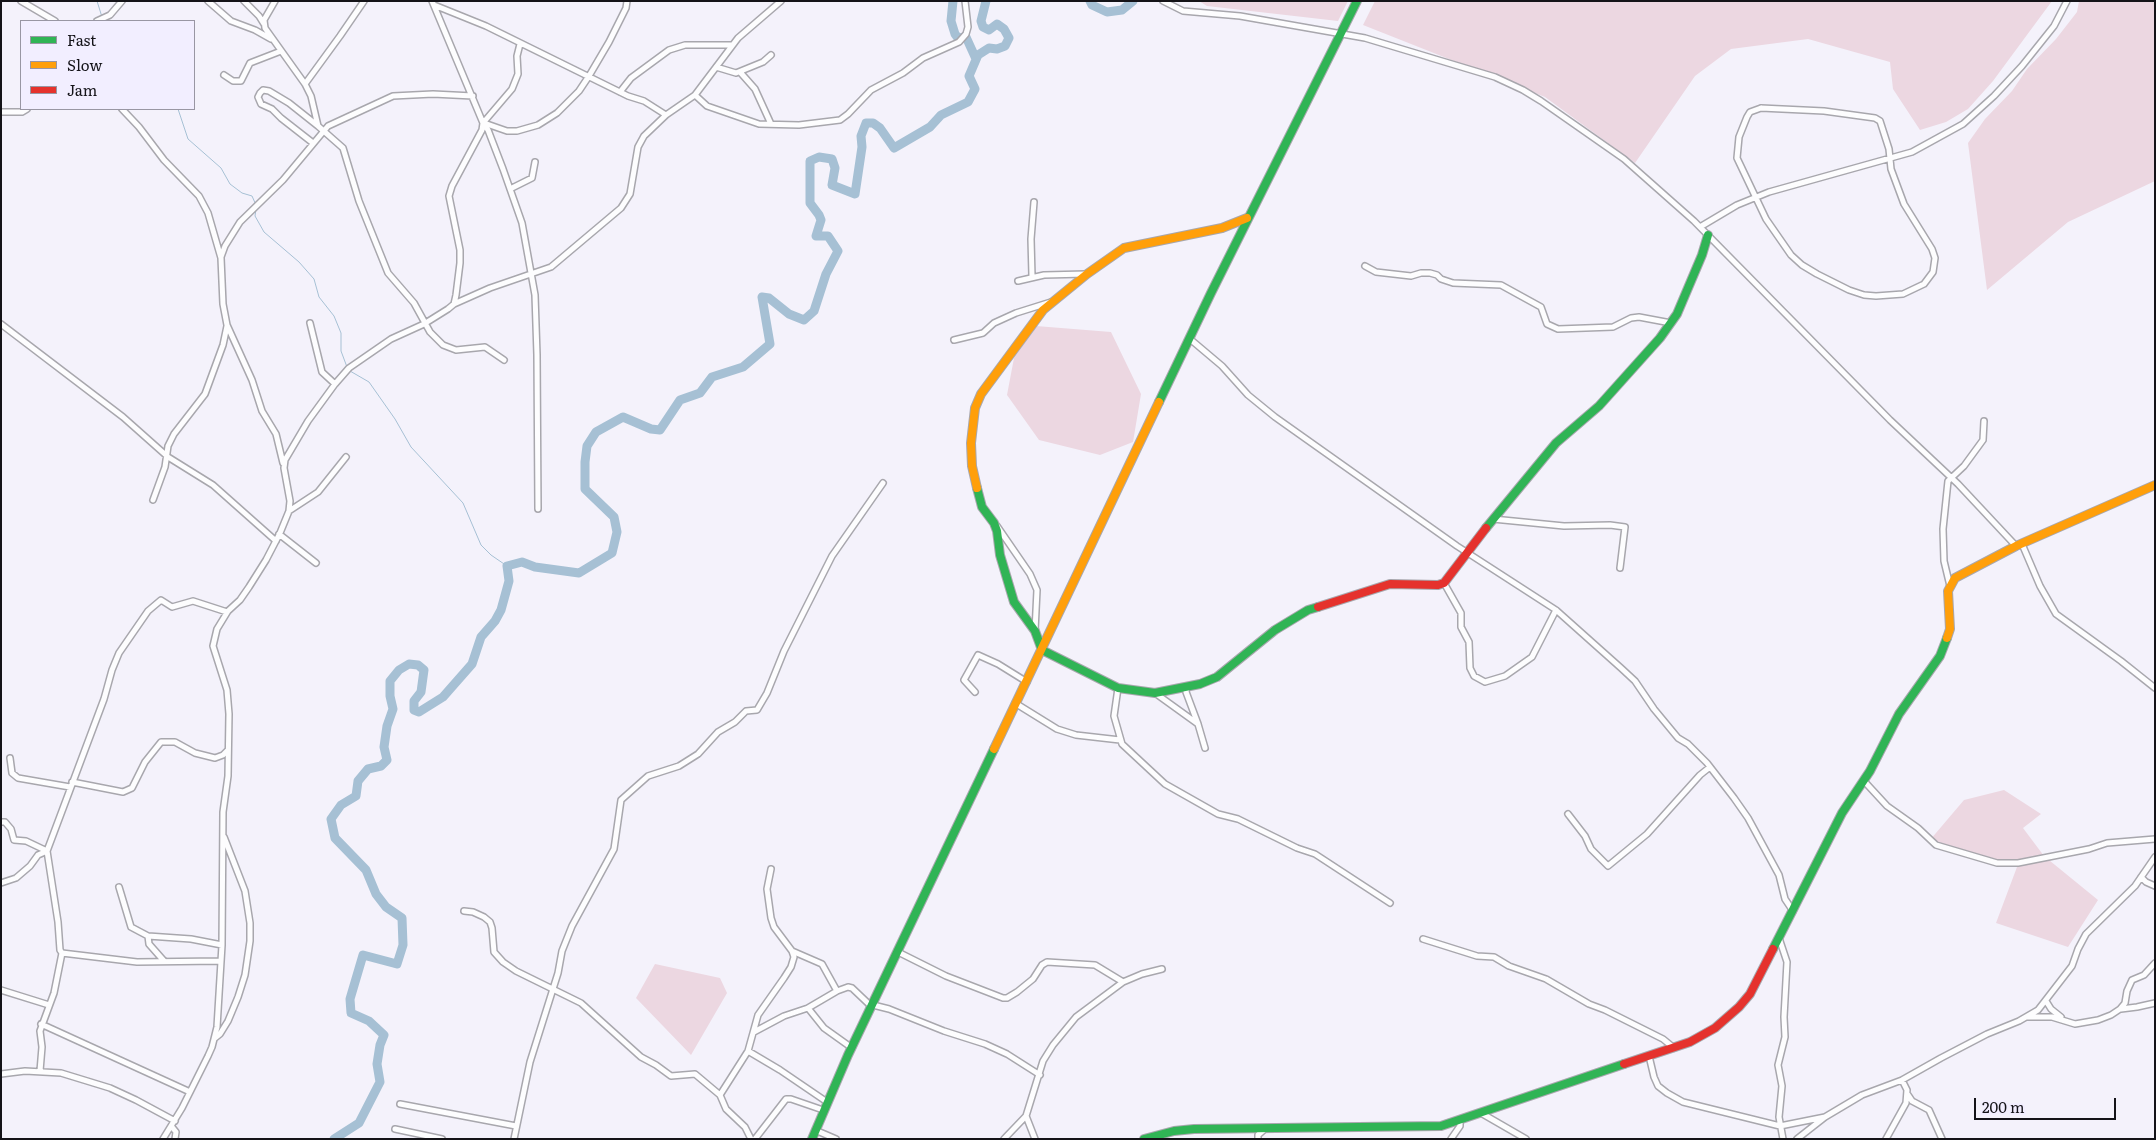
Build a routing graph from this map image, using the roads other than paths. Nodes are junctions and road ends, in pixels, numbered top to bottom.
1 (20, 1) edge
2 (122, 1) edge
3 (208, 1) edge
4 (244, 1) edge
5 (275, 1) edge
6 (364, 1) edge
7 (627, 1) edge
8 (780, 1) edge
9 (966, 1) edge
10 (1163, 1) edge
11 (1357, 1) edge
12 (2066, 1) edge
13 (433, 3) edge
14 (53, 20) edge
15 (100, 20) edge
16 (264, 25) junction
17 (1341, 34) junction
18 (273, 41) junction
19 (520, 44) junction
20 (732, 45) junction
21 (281, 51) junction
22 (771, 55) dead end
23 (716, 67) junction
24 (740, 72) junction
25 (224, 75) dead end
26 (589, 76) junction
27 (305, 84) junction
28 (620, 92) junction
29 (695, 95) junction
30 (473, 96) junction
31 (25, 110) edge
32 (123, 110) edge
33 (1, 112) edge
34 (666, 115) junction
35 (483, 123) junction
36 (771, 124) junction
37 (318, 126) junction
38 (323, 131) junction
39 (313, 143) junction
40 (1891, 160) junction
41 (535, 162) dead end
42 (510, 189) junction
43 (1755, 197) junction
44 (1034, 202) dead end
45 (1247, 218) junction
46 (1700, 227) junction
47 (1708, 236) junction
48 (220, 258) junction
49 (1365, 266) dead end
50 (531, 274) junction
51 (1087, 274) junction
52 (1032, 276) junction
53 (1018, 281) dead end
54 (1051, 302) junction
55 (454, 304) junction
56 (310, 323) dead end
57 (1671, 323) junction
58 (1, 324) edge
59 (424, 324) junction
60 (227, 325) junction
61 (1190, 339) junction
62 (954, 340) dead end
63 (504, 360) dead end
64 (335, 384) junction
65 (1984, 421) dead end
66 (168, 456) junction
67 (346, 457) dead end
68 (284, 468) junction
69 (1951, 477) junction
70 (883, 483) dead end
71 (2155, 485) edge
72 (153, 500) dead end
73 (538, 509) dead end
74 (288, 511) junction
75 (1493, 518) junction
76 (994, 523) junction
77 (279, 534) junction
78 (276, 541) junction
79 (2019, 545) junction
80 (1467, 552) junction
81 (316, 564) dead end
82 (1620, 568) dead end
83 (1444, 583) junction
84 (1950, 586) junction
85 (1556, 610) junction
86 (227, 612) junction
87 (1036, 631) junction
88 (1042, 650) junction
89 (1027, 682) junction
90 (1187, 687) junction
91 (1118, 688) junction
92 (2155, 688) edge
93 (975, 692) dead end
94 (1155, 693) junction
95 (1015, 703) junction
96 (1198, 724) junction
97 (1120, 740) junction
98 (1205, 748) dead end
99 (228, 750) junction
100 (10, 758) dead end
101 (1710, 767) junction
102 (1864, 781) junction
103 (71, 784) junction
104 (1568, 814) dead end
105 (1, 822) edge
106 (223, 835) junction
107 (2155, 839) edge
108 (48, 851) junction
109 (2155, 857) edge
110 (771, 869) dead end
111 (2141, 877) junction
112 (1, 883) edge
113 (2155, 886) edge
114 (119, 887) dead end
115 (1390, 903) dead end
116 (464, 911) dead end
117 (1793, 911) junction
118 (148, 936) junction
119 (1779, 938) junction
120 (1423, 939) dead end
121 (222, 945) junction
122 (792, 951) junction
123 (898, 952) junction
124 (62, 953) junction
125 (164, 961) junction
126 (221, 961) junction
127 (2155, 963) edge
128 (1162, 969) dead end
129 (1123, 982) junction
130 (554, 988) junction
131 (1, 990) edge
132 (837, 991) junction
133 (2046, 1001) junction
134 (2155, 1003) edge
135 (49, 1005) junction
136 (872, 1006) junction
137 (808, 1008) junction
138 (2120, 1009) junction
139 (2026, 1017) junction
140 (2064, 1020) junction
141 (41, 1024) junction
142 (754, 1032) junction
143 (214, 1038) junction
144 (852, 1048) junction
145 (1674, 1048) junction
146 (748, 1051) junction
147 (1649, 1056) junction
148 (40, 1071) junction
149 (1, 1074) edge
150 (1040, 1075) junction
151 (1902, 1080) junction
152 (190, 1092) junction
153 (1908, 1094) junction
154 (720, 1095) junction
155 (827, 1102) junction
156 (400, 1104) dead end
157 (823, 1110) junction
158 (1482, 1113) junction
159 (1026, 1116) junction
160 (1825, 1117) junction
161 (1460, 1120) junction
162 (173, 1124) junction
163 (516, 1126) junction
164 (1780, 1126) junction
165 (1266, 1128) junction
166 (395, 1130) dead end
167 (815, 1130) junction
168 (163, 1139) edge
169 (176, 1139) edge
170 (442, 1139) edge
171 (514, 1139) edge
172 (751, 1139) edge
173 (755, 1139) edge
174 (812, 1139) edge
175 (836, 1139) edge
176 (1004, 1139) edge
177 (1035, 1139) edge
178 (1144, 1139) edge
179 (1258, 1139) edge
180 (1451, 1139) edge
181 (1526, 1139) edge
182 (1783, 1139) edge
183 (1797, 1139) edge
184 (1886, 1139) edge
185 (1942, 1139) edge

1 - 14 street
2 - 15 street
3 - 18 street
4 - 16 street
5 - 16 street
6 - 27 street
7 - 26 street
8 - 20 street
9 - 36 street
10 - 17 street
11 - 17 street
12 - 40 street
13 - 19 street
13 - 30 street
16 - 18 street
17 - 45 street
17 - 46 street
18 - 21 street
19 - 26 street
19 - 35 street
20 - 23 street
20 - 28 street
21 - 25 street
21 - 27 street
22 - 24 street
23 - 24 street
23 - 29 street
24 - 36 street
26 - 28 street
26 - 35 street
27 - 37 street
28 - 34 street
29 - 34 street
29 - 36 street
30 - 35 street
30 - 38 street
31 - 33 street
32 - 48 street
34 - 50 street
35 - 42 street
35 - 55 street
37 - 38 street
37 - 39 street
38 - 39 street
38 - 59 street
39 - 48 street
40 - 43 street
40 - 43 street
40 - 43 street
41 - 42 street
42 - 50 street
43 - 46 street
44 - 52 street
45 - 51 street
45 - 61 street
46 - 47 street
47 - 57 street
47 - 69 street
48 - 60 street
49 - 57 street
50 - 55 street
50 - 73 street
51 - 52 street
51 - 54 street
52 - 53 street
54 - 62 street
54 - 76 street
55 - 59 street
56 - 64 street
57 - 75 street
58 - 66 street
59 - 63 street
59 - 64 street
60 - 66 street
60 - 68 street
61 - 80 street
61 - 88 street
64 - 68 street
65 - 69 street
66 - 72 street
66 - 78 street
67 - 74 street
68 - 74 street
69 - 79 street
69 - 84 street
70 - 130 street
71 - 79 street
74 - 77 street
75 - 80 street
75 - 82 street
76 - 87 street
76 - 87 street
77 - 78 street
77 - 81 street
78 - 86 street
79 - 84 street
79 - 92 street
80 - 83 street
80 - 85 street
83 - 85 street
83 - 90 street
84 - 102 street
85 - 101 street
86 - 99 street
86 - 103 street
87 - 88 street
88 - 89 street
88 - 91 street
89 - 93 street
89 - 95 street
90 - 94 street
90 - 96 street
91 - 94 street
91 - 97 street
94 - 96 street
95 - 97 street
95 - 123 street
96 - 98 street
97 - 115 street
99 - 103 street
99 - 106 street
100 - 103 street
101 - 104 street
101 - 117 street
102 - 107 street
102 - 117 street
103 - 108 street
105 - 108 street
106 - 121 street
106 - 143 street
108 - 112 street
108 - 124 street
109 - 111 street
110 - 122 street
111 - 113 street
111 - 133 street
114 - 118 street
116 - 130 street
117 - 119 street
118 - 121 street
118 - 125 street
119 - 145 street
119 - 164 street
120 - 145 street
121 - 126 street
122 - 132 street
122 - 142 street
123 - 129 street
123 - 136 street
124 - 125 street
124 - 135 street
125 - 126 street
126 - 143 street
127 - 138 street
128 - 129 street
129 - 150 street
130 - 154 street
130 - 163 street
131 - 135 street
132 - 136 street
132 - 137 street
133 - 139 street
133 - 140 street
134 - 138 street
135 - 141 street
136 - 144 street
136 - 150 street
137 - 142 street
137 - 144 street
138 - 140 street
139 - 140 street
139 - 151 street
141 - 148 street
141 - 152 street
142 - 146 street
143 - 152 street
144 - 155 street
145 - 147 street
146 - 154 street
146 - 155 street
147 - 158 street
147 - 164 street
148 - 149 street
148 - 162 street
150 - 159 street
151 - 153 street
151 - 160 street
152 - 162 street
153 - 184 street
153 - 185 street
154 - 172 street
155 - 157 street
156 - 163 street
157 - 167 street
157 - 173 street
158 - 161 street
158 - 181 street
159 - 176 street
159 - 177 street
160 - 164 street
160 - 183 street
161 - 165 street
161 - 180 street
162 - 168 street
162 - 169 street
163 - 171 street
164 - 182 street
165 - 178 street
165 - 179 street
166 - 170 street
167 - 174 street
167 - 175 street

